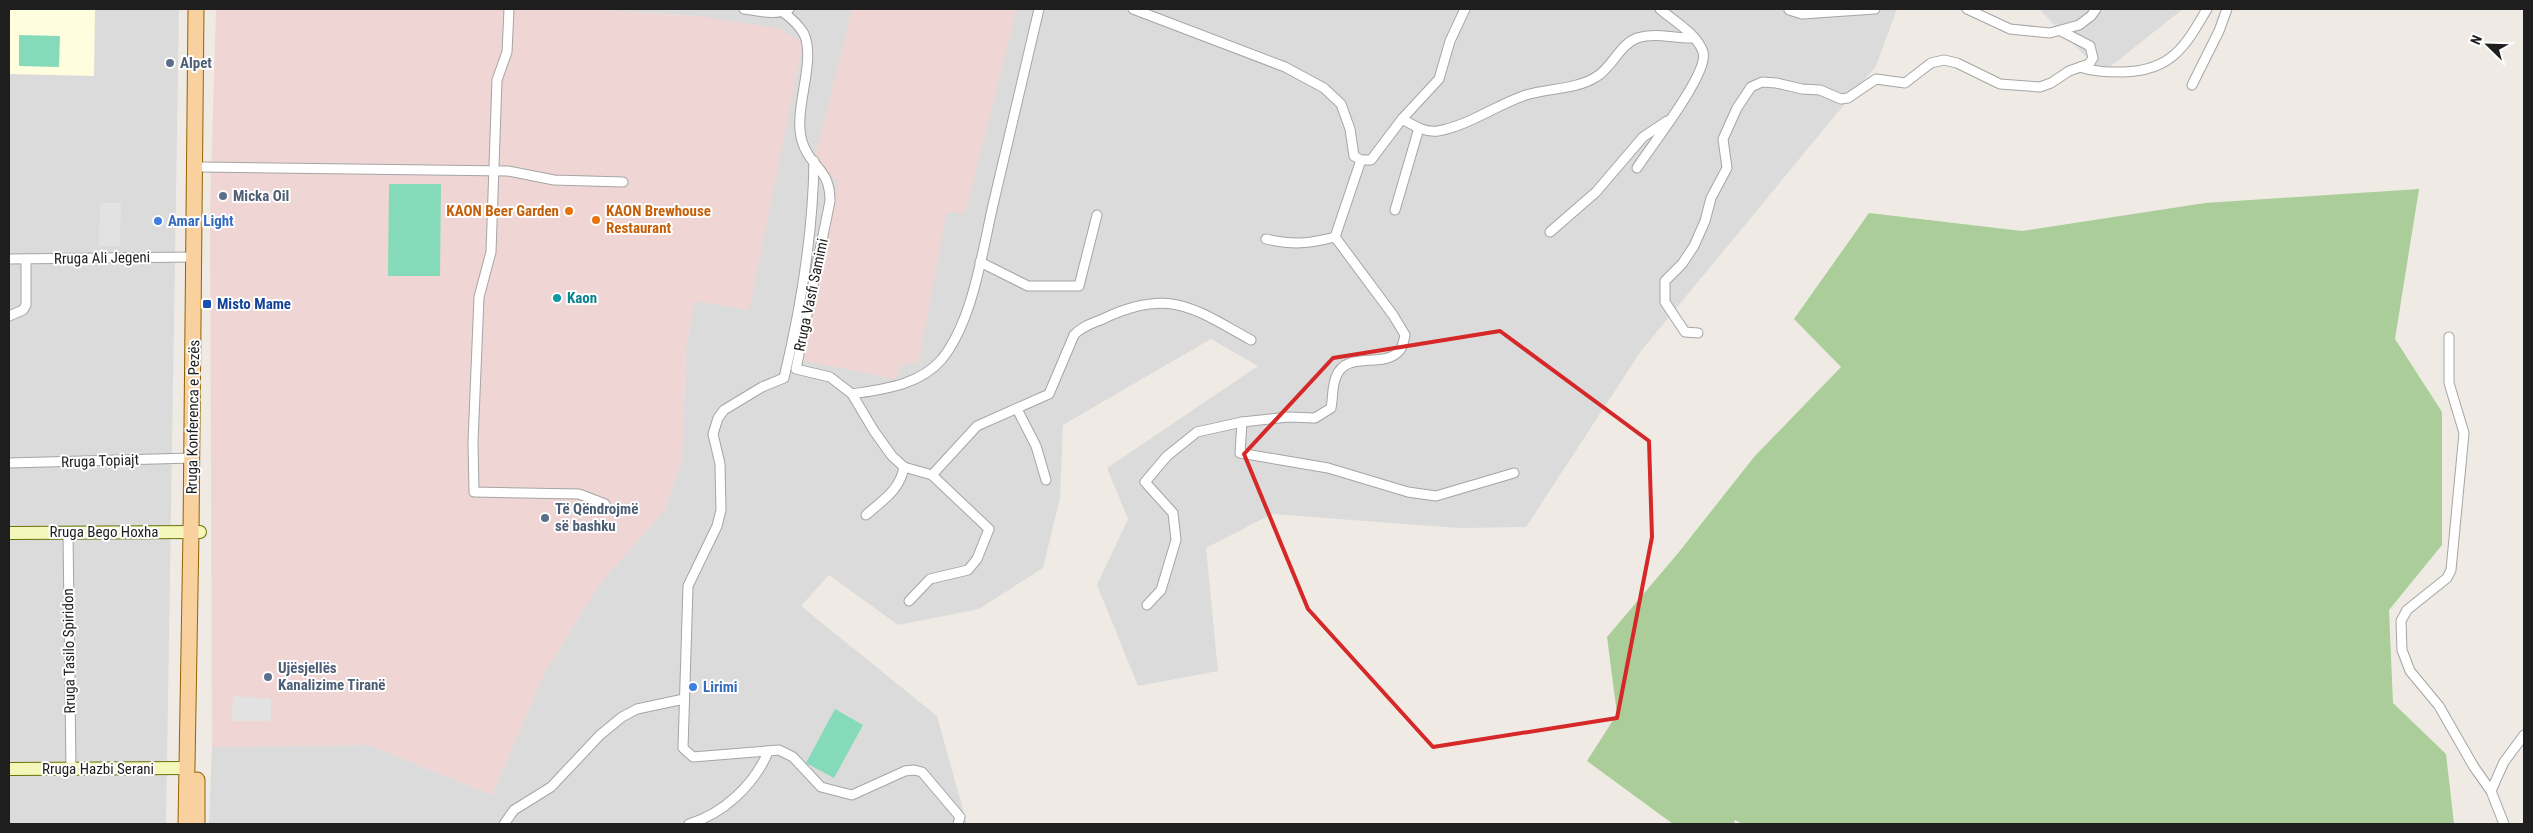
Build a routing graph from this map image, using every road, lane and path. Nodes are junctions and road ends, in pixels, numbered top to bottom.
1 (196, 9) edge
2 (204, 9) edge
3 (509, 9) edge
4 (744, 9) edge
5 (1039, 9) edge
6 (1133, 9) edge
7 (1465, 9) edge
8 (1660, 9) edge
9 (1789, 9) edge
10 (1874, 9) edge
11 (1967, 9) edge
12 (2096, 9) edge
13 (2207, 9) edge
14 (2226, 9) edge
15 (785, 10) edge
16 (2061, 32) junction
17 (1694, 38) junction
18 (2080, 67) junction
19 (2192, 85) dead end
20 (1402, 119) junction
21 (1669, 120) junction
22 (1419, 128) junction
23 (1361, 160) junction
24 (814, 161) junction
25 (202, 167) junction
26 (1637, 168) dead end
27 (493, 171) junction
28 (623, 182) dead end
29 (1395, 210) dead end
30 (1096, 215) dead end
31 (1550, 232) dead end
32 (1335, 237) junction
33 (1266, 239) dead end
34 (194, 257) junction
35 (9, 259) edge
36 (26, 259) junction
37 (980, 262) junction
38 (9, 316) edge
39 (1698, 333) dead end
40 (2449, 337) dead end
41 (1251, 340) dead end
42 (852, 394) junction
43 (1017, 409) junction
44 (1242, 422) junction
45 (192, 458) junction
46 (9, 463) edge
47 (904, 467) junction
48 (1514, 473) dead end
49 (932, 475) junction
50 (1046, 480) dead end
51 (605, 504) dead end
52 (866, 515) dead end
53 (196, 532) junction
54 (9, 533) edge
55 (68, 533) junction
56 (909, 600) dead end
57 (1147, 605) dead end
58 (684, 699) junction
59 (2524, 735) edge
60 (768, 752) junction
61 (188, 768) junction
62 (9, 769) edge
63 (71, 769) junction
64 (2492, 791) junction
65 (186, 824) edge
66 (197, 824) edge
67 (504, 824) edge
68 (689, 824) edge
69 (958, 824) edge
70 (2504, 824) edge

1 - 34 main road, Rruga Konferenca e Pezës
2 - 25 main road, Rruga Konferenca e Pezës
3 - 27 street
4 - 15 street
5 - 37 street
6 - 23 street
7 - 20 street
8 - 17 street
9 - 10 street
11 - 16 street
12 - 16 street
13 - 18 street
14 - 19 street
15 - 24 street
16 - 18 street
17 - 21 street
17 - 22 street
18 - 39 street
20 - 22 street
20 - 23 street
21 - 26 street
21 - 31 street
22 - 29 street
23 - 32 street
24 - 42 street, Rruga Vasfi Samimi
24 - 58 street
25 - 27 street
25 - 53 main road, Rruga Konferenca e Pezës
27 - 28 street
27 - 51 street
30 - 37 street
32 - 33 street
32 - 44 street
34 - 36 street, Rruga Ali Jegeni
34 - 45 main road, Rruga Konferenca e Pezës
35 - 36 street, Rruga Ali Jegeni
36 - 38 street
37 - 42 street
40 - 64 street
41 - 43 street
42 - 47 street, Rruga Vasfi Samimi
43 - 49 street
43 - 50 street
44 - 48 street
44 - 57 street
45 - 46 street, Rruga Topiajt
45 - 53 main road, Rruga Konferenca e Pezës
47 - 49 street
47 - 52 street
49 - 56 street
53 - 55 street, Rruga Bego Hoxha
53 - 61 main road, Rruga Konferenca e Pezës
53 - 66 main road, Rruga Konferenca e Pezës
54 - 55 street, Rruga Bego Hoxha
55 - 63 street, Rruga Tasilo Spiridon
58 - 60 street
58 - 67 street
59 - 64 street
60 - 68 street
60 - 69 street
61 - 63 street, Rruga Hazbi Serani
61 - 65 main road, Rruga Konferenca e Pezës
62 - 63 street, Rruga Hazbi Serani
64 - 70 street

